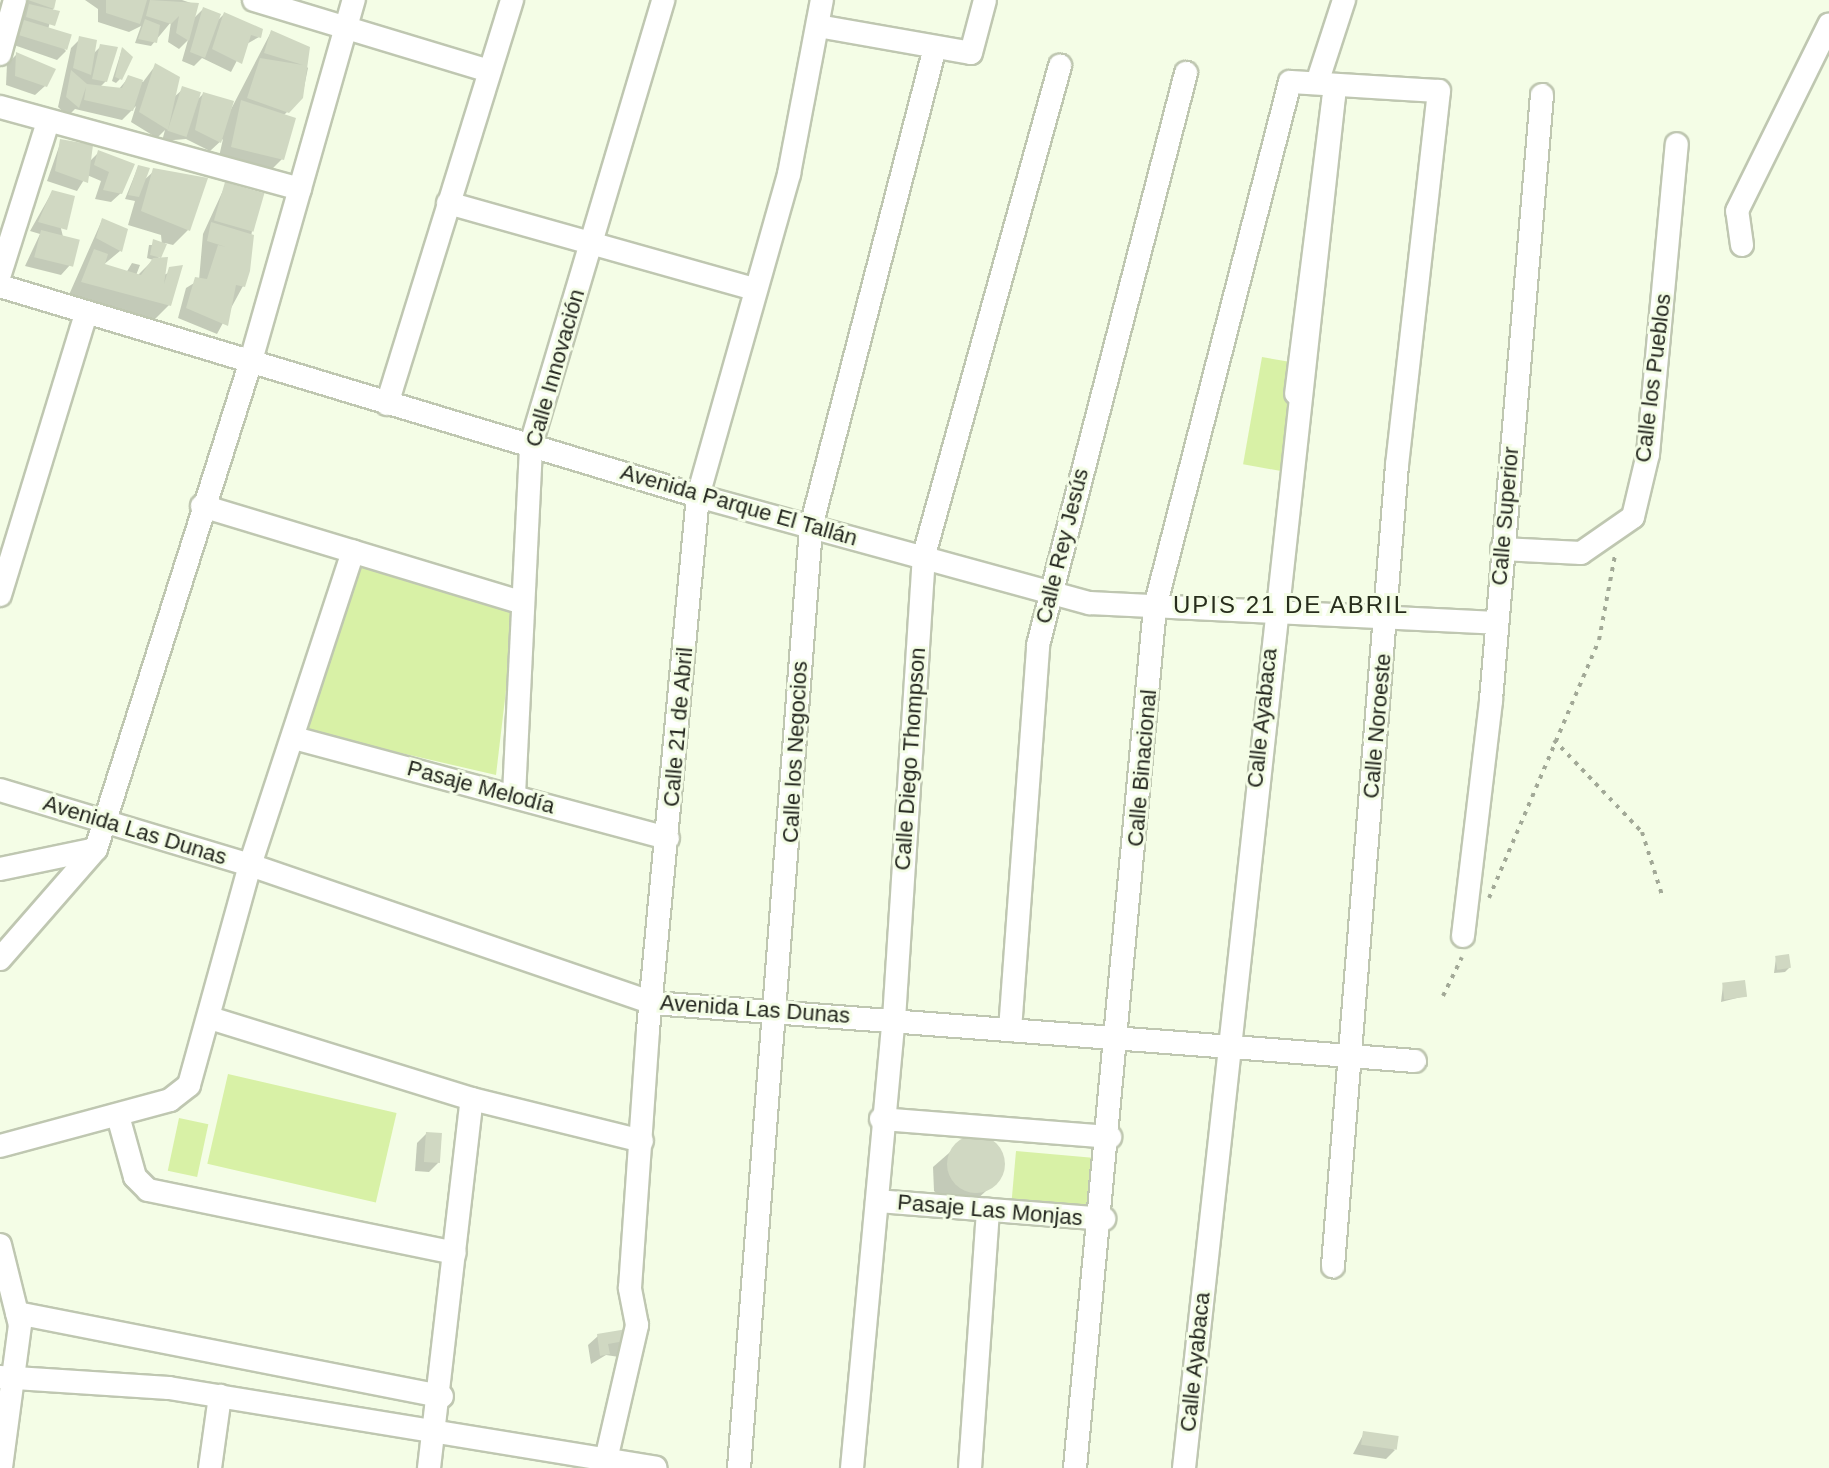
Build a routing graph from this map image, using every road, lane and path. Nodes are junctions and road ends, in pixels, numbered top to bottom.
1 (15, 0) edge
2 (254, 0) edge
3 (354, 0) edge
4 (512, 0) edge
5 (663, 0) edge
6 (822, 0) edge
7 (985, 0) edge
8 (1344, 0) edge
9 (1829, 25) edge
10 (818, 26) junction
11 (346, 28) junction
12 (934, 50) junction
13 (0, 54) edge
14 (1060, 66) dead end
15 (489, 71) junction
16 (1186, 73) dead end
17 (1327, 82) junction
18 (1542, 95) dead end
19 (0, 107) edge
20 (48, 122) junction
21 (1677, 144) dead end
22 (300, 189) junction
23 (448, 203) junction
24 (1742, 245) dead end
25 (589, 248) junction
26 (0, 274) edge
27 (0, 286) edge
28 (754, 289) junction
29 (86, 313) junction
30 (250, 364) junction
31 (1296, 394) dead end
32 (387, 404) junction
33 (531, 444) junction
34 (698, 496) junction
35 (202, 506) junction
36 (811, 527) junction
37 (1620, 529) junction
38 (1502, 549) junction
39 (353, 551) junction
40 (924, 555) junction
41 (1048, 593) junction
42 (0, 595) edge
43 (520, 602) junction
44 (1155, 607) junction
45 (1273, 610) junction
46 (1387, 616) junction
47 (1496, 623) junction
48 (294, 738) junction
49 (1554, 740) junction
50 (0, 790) edge
51 (514, 795) junction
52 (104, 820) junction
53 (668, 838) junction
54 (96, 849) junction
55 (250, 865) junction
56 (0, 869) edge
57 (1662, 895) dead end
58 (1488, 902) dead end
59 (1466, 940) joint
60 (0, 959) edge
61 (1443, 996) dead end
62 (653, 1003) junction
63 (779, 1010) junction
64 (210, 1018) junction
65 (894, 1019) junction
66 (1010, 1030) junction
67 (1120, 1039) junction
68 (1228, 1048) junction
69 (1349, 1057) junction
70 (1415, 1061) dead end
71 (472, 1099) junction
72 (118, 1116) junction
73 (881, 1119) junction
74 (1110, 1137) junction
75 (642, 1141) junction
76 (0, 1146) edge
77 (877, 1201) junction
78 (988, 1210) junction
79 (1104, 1219) junction
80 (0, 1245) edge
81 (455, 1253) junction
82 (1333, 1266) dead end
83 (17, 1313) junction
84 (7, 1377) edge
85 (220, 1396) junction
86 (442, 1396) junction
87 (436, 1431) junction
88 (605, 1464) junction
89 (1, 1468) edge
90 (210, 1468) edge
91 (429, 1468) edge
92 (655, 1468) edge
93 (739, 1468) edge
94 (852, 1468) edge
95 (970, 1468) edge
96 (1075, 1468) edge
97 (1184, 1468) edge

1 - 13 street
2 - 11 street
3 - 11 street
4 - 15 street
5 - 25 street, Calle Innovación
6 - 10 street, Calle 21 de Abril
7 - 12 street
8 - 17 street
9 - 24 street
10 - 12 street
10 - 28 street, Calle 21 de Abril
11 - 15 street
11 - 22 street
12 - 36 street, Calle los Negocios
14 - 40 street, Calle Diego Thompson
15 - 23 street
16 - 41 street, Calle Rey Jesús
17 - 31 street
17 - 44 street, Calle Binacional
17 - 45 street, Calle Ayabaca
17 - 46 street, Calle Noroeste
18 - 38 street, Calle Superior
19 - 20 street
20 - 22 street
20 - 26 street
21 - 37 street, Calle los Pueblos
22 - 30 street
23 - 25 street
23 - 32 street
25 - 28 street
25 - 33 street, Calle Innovación
27 - 29 street, Avenida Parque El Tallán
28 - 34 street, Calle 21 de Abril
29 - 30 street, Avenida Parque El Tallán
29 - 42 street
30 - 32 street, Avenida Parque El Tallán
30 - 35 street
32 - 33 street, Avenida Parque El Tallán
33 - 34 street, Avenida Parque El Tallán
33 - 43 street, Calle Innovación
34 - 36 street, Avenida Parque El Tallán
34 - 53 street, Calle 21 de Abril
35 - 39 street
35 - 52 street
36 - 40 street, Avenida Parque El Tallán
36 - 63 street, Calle los Negocios
37 - 38 street
37 - 49 path
38 - 47 street, Calle Superior
39 - 43 street
39 - 48 street
40 - 41 street, Avenida Parque El Tallán
40 - 65 street, Calle Diego Thompson
41 - 44 street, Avenida Parque El Tallán
41 - 66 street, Calle Rey Jesús
43 - 51 street, Calle Innovación
44 - 45 street, Avenida Parque El Tallán
44 - 67 street, Calle Binacional
45 - 46 street, Avenida Parque El Tallán
45 - 68 street, Calle Ayabaca
46 - 47 street, Avenida Parque El Tallán
46 - 69 street, Calle Noroeste
47 - 59 street, Calle Superior
48 - 51 street, Pasaje Melodía
48 - 55 street
49 - 57 path
49 - 58 path
50 - 52 street, Avenida Las Dunas
51 - 53 street, Pasaje Melodía
52 - 54 street
52 - 55 street, Avenida Las Dunas
53 - 62 street, Calle 21 de Abril
54 - 56 street
54 - 60 street
55 - 62 street, Avenida Las Dunas
55 - 64 street
59 - 61 path
62 - 63 street, Avenida Las Dunas
62 - 75 street, Calle 21 de Abril
63 - 65 street, Avenida Las Dunas
63 - 93 street, Calle los Negocios
64 - 71 street
64 - 72 street
65 - 66 street, Avenida Las Dunas
65 - 73 street, Calle Diego Thompson
66 - 67 street, Avenida Las Dunas
67 - 68 street, Avenida Las Dunas
67 - 74 street, Calle Binacional
68 - 69 street, Avenida Las Dunas
68 - 97 street, Calle Ayabaca
69 - 70 street, Avenida Las Dunas
69 - 82 street, Calle Noroeste
71 - 75 street
71 - 81 street
72 - 76 street
72 - 81 street
73 - 74 street
73 - 77 street, Calle Diego Thompson
74 - 79 street, Calle Binacional
75 - 88 street, Calle 21 de Abril
77 - 78 street, Pasaje Las Monjas
77 - 94 street, Calle Diego Thompson
78 - 79 street, Pasaje Las Monjas
78 - 95 street
79 - 96 street, Calle Binacional
80 - 83 street
81 - 86 street
83 - 84 street
83 - 86 street
84 - 85 street
84 - 89 street
85 - 87 street
85 - 90 street
86 - 87 street
87 - 88 street
87 - 91 street
88 - 92 street

